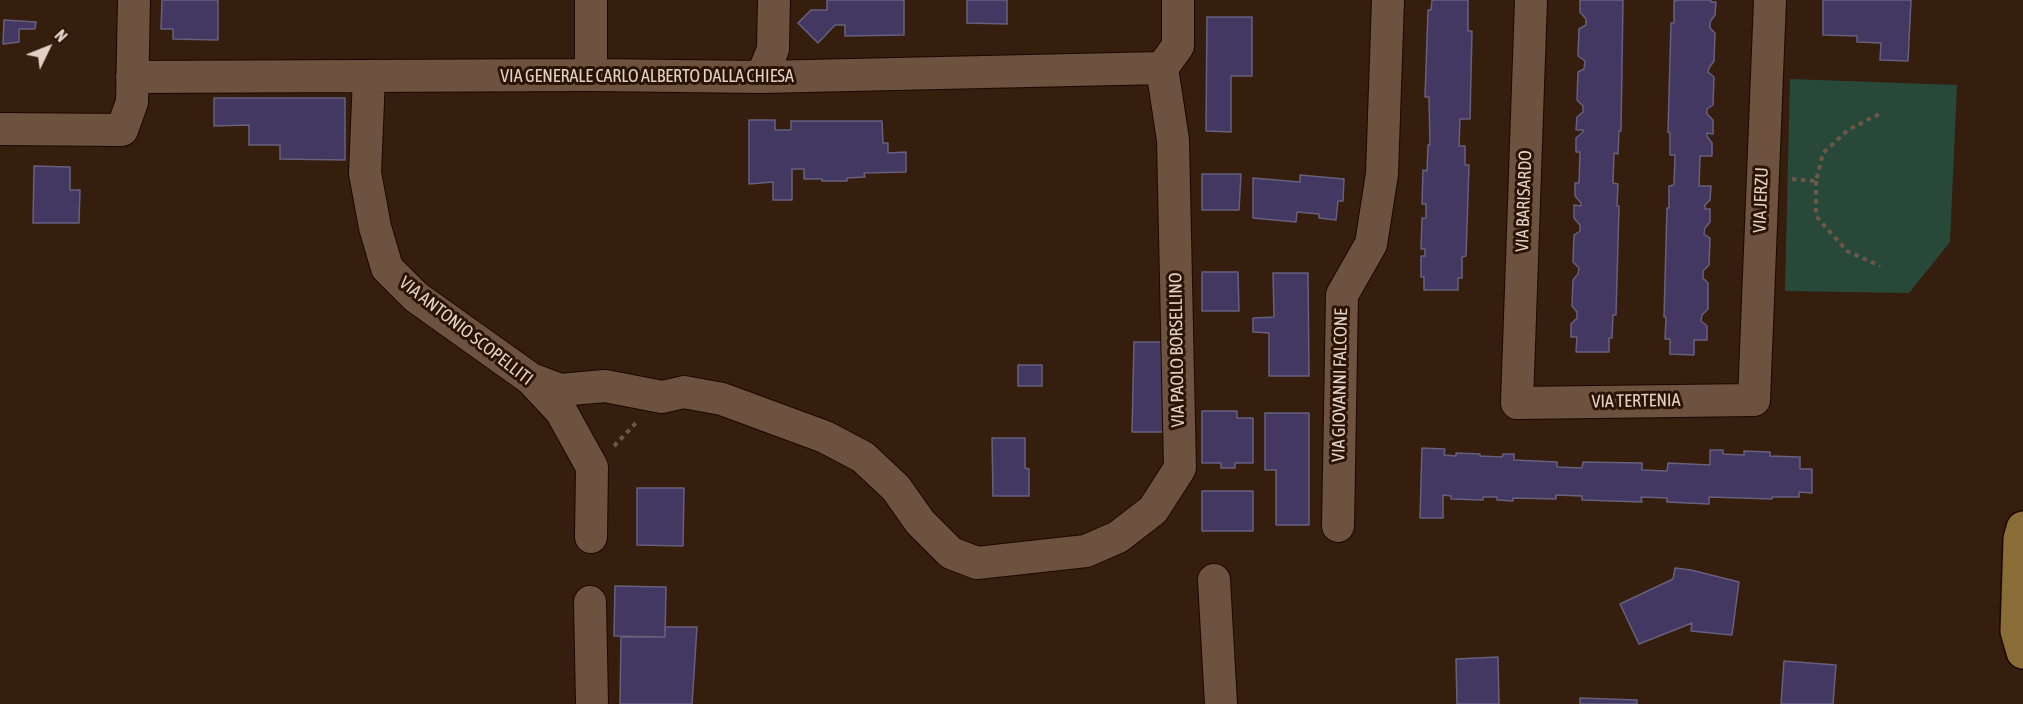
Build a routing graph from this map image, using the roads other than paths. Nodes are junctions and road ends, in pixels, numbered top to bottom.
1 (134, 0) edge
2 (591, 0) edge
3 (774, 0) edge
4 (1178, 0) edge
5 (1388, 0) edge
6 (1530, 0) edge
7 (1770, 0) edge
8 (1162, 68) junction
9 (591, 75) junction
10 (132, 77) junction
11 (369, 77) junction
12 (762, 77) junction
13 (0, 129) edge
14 (531, 379) junction
15 (1754, 400) joint
16 (1517, 403) joint
17 (1338, 526) dead end
18 (2023, 528) edge
19 (591, 537) dead end
20 (1214, 580) dead end
21 (590, 602) dead end
22 (2023, 652) edge
23 (592, 704) edge
24 (1221, 704) edge

1 - 10 street
2 - 9 street
3 - 12 street
4 - 8 street
5 - 17 street, VIA GIOVANNI FALCONE
6 - 16 street, VIA BARISARDO
7 - 15 street, VIA JERZU
8 - 12 street, VIA GENERALE CARLO ALBERTO DALLA CHIESA
8 - 14 street, VIA PAOLO BORSELLINO
9 - 11 street, VIA GENERALE CARLO ALBERTO DALLA CHIESA
9 - 12 street, VIA GENERALE CARLO ALBERTO DALLA CHIESA
10 - 11 street, VIA GENERALE CARLO ALBERTO DALLA CHIESA
10 - 13 street
11 - 14 street, VIA ANTONIO SCOPELLITI
14 - 19 street, VIA ANTONIO SCOPELLITI
15 - 16 street, VIA TERTENIA
18 - 22 main road
20 - 24 street
21 - 23 street

